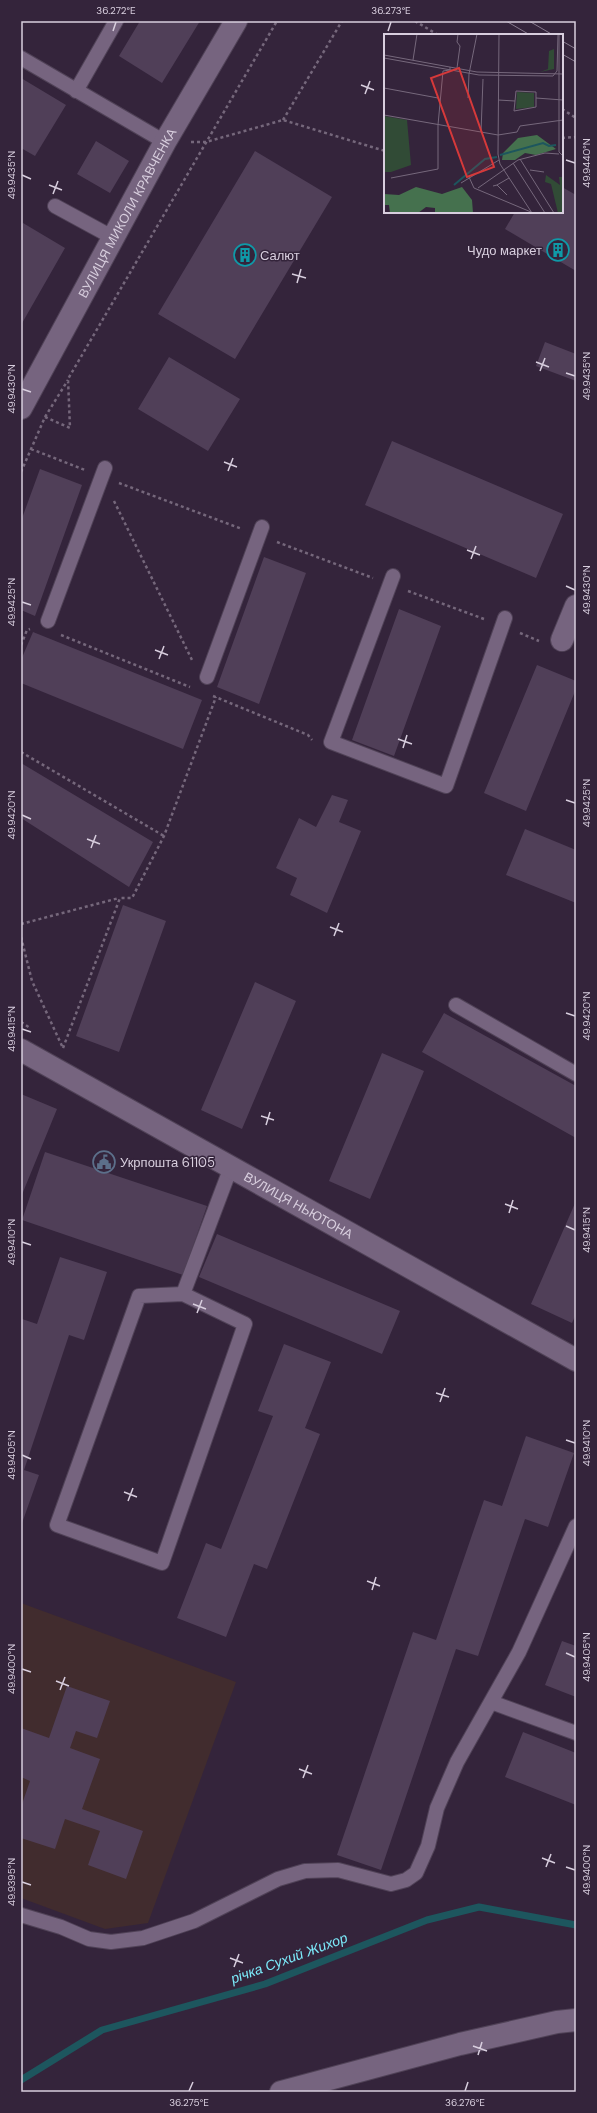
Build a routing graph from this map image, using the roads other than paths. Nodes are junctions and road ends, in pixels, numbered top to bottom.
1 (116, 21) edge
2 (236, 21) edge
3 (21, 58) edge
4 (76, 91) junction
5 (165, 142) junction
6 (55, 206) dead end
7 (112, 237) junction
8 (21, 408) edge
9 (104, 473) road end
10 (262, 527) dead end
11 (393, 576) dead end
12 (576, 606) edge
13 (505, 618) dead end
14 (51, 627) road end
15 (562, 640) dead end
16 (207, 678) dead end
17 (456, 1005) dead end
18 (21, 1050) edge
19 (576, 1074) edge
20 (231, 1167) junction
21 (182, 1294) junction
22 (576, 1360) edge
23 (576, 1526) edge
24 (491, 1702) junction
25 (576, 1733) edge
26 (21, 1915) edge
27 (576, 2020) edge
28 (281, 2092) edge

1 - 4 lane
2 - 5 street, ВУЛИЦЯ МИКОЛИ КРАВЧЕНКА
3 - 4 lane
4 - 5 lane
5 - 7 street, ВУЛИЦЯ МИКОЛИ КРАВЧЕНКА
6 - 7 lane
7 - 8 street, ВУЛИЦЯ МИКОЛИ КРАВЧЕНКА
9 - 14 lane
10 - 16 lane
11 - 13 lane
12 - 15 street
17 - 19 lane
18 - 20 street, ВУЛИЦЯ НЬЮТОНА
20 - 21 lane
20 - 22 street, ВУЛИЦЯ НЬЮТОНА
21 - 21 lane
23 - 24 lane
24 - 25 lane
24 - 26 lane
27 - 28 street

